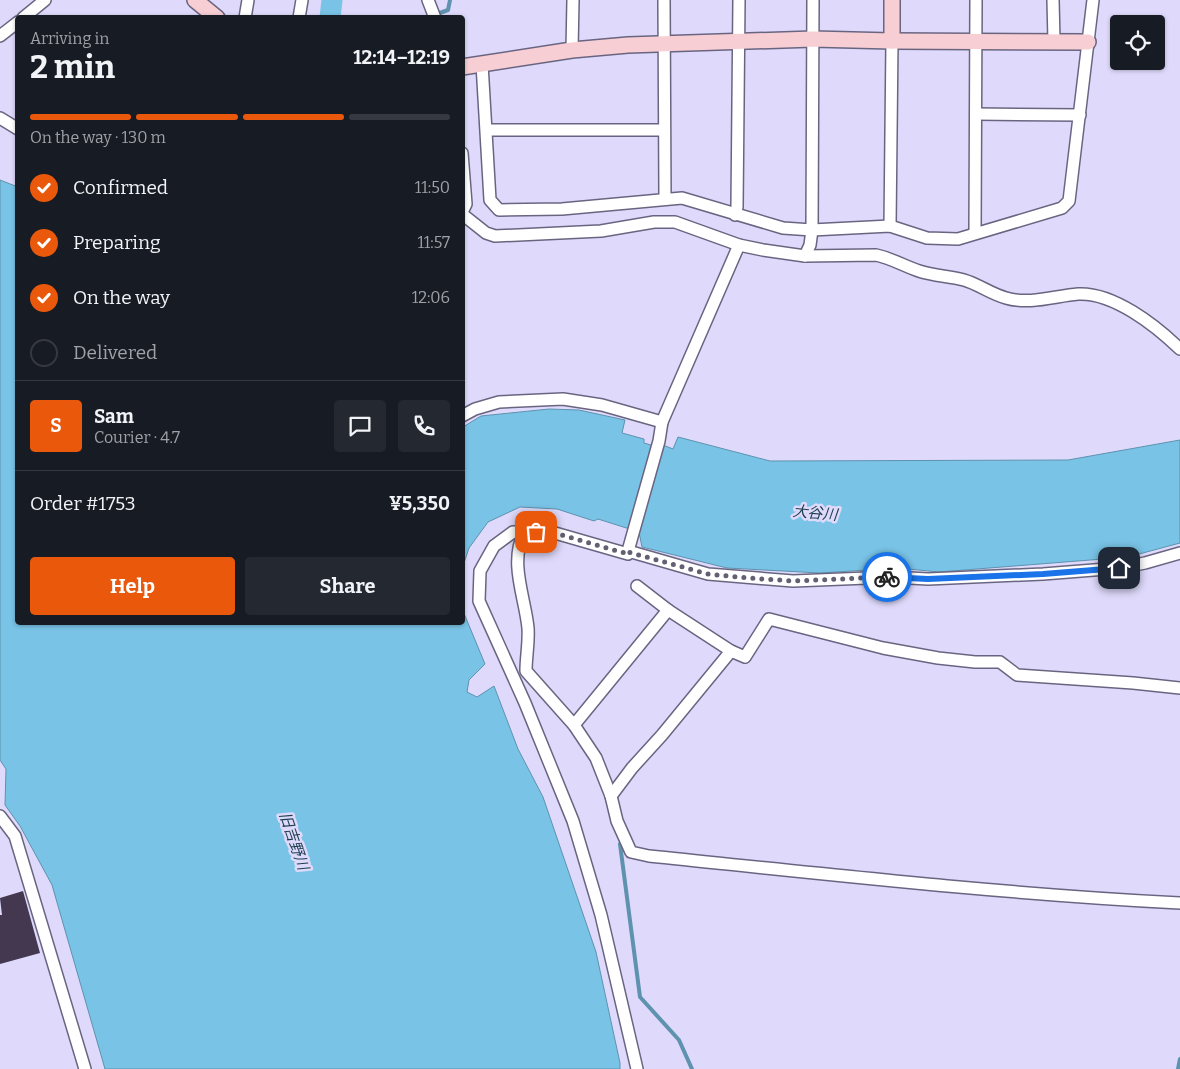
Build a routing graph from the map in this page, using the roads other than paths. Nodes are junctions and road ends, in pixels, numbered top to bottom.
1 (45, 0) edge
2 (195, 0) edge
3 (248, 0) edge
4 (302, 0) edge
5 (573, 0) edge
6 (664, 0) edge
7 (739, 0) edge
8 (813, 0) edge
9 (892, 0) edge
10 (976, 0) edge
11 (1054, 0) edge
12 (1093, 0) edge
13 (429, 1) edge
14 (27, 15) edge
15 (213, 15) edge
16 (246, 15) edge
17 (300, 15) edge
18 (433, 15) edge
19 (15, 24) edge
20 (0, 36) edge
21 (813, 39) junction
22 (892, 40) junction
23 (739, 41) junction
24 (976, 41) junction
25 (1054, 42) junction
26 (1088, 42) junction
27 (663, 44) junction
28 (572, 50) junction
29 (482, 64) junction
30 (465, 67) edge
31 (976, 114) junction
32 (1080, 115) junction
33 (0, 118) edge
34 (15, 127) edge
35 (487, 130) junction
36 (664, 130) junction
37 (465, 191) edge
38 (665, 198) junction
39 (465, 206) edge
40 (735, 215) junction
41 (465, 216) edge
42 (890, 226) junction
43 (812, 230) junction
44 (975, 233) junction
45 (739, 245) junction
46 (805, 256) junction
47 (1180, 348) edge
48 (465, 414) edge
49 (662, 422) junction
50 (524, 533) junction
51 (630, 547) junction
52 (1180, 553) edge
53 (637, 586) dead end
54 (668, 610) junction
55 (731, 651) junction
56 (1180, 688) edge
57 (574, 725) junction
58 (611, 796) junction
59 (0, 816) edge
60 (1180, 903) edge
61 (85, 1069) edge
62 (637, 1069) edge

1 - 14 street
2 - 15 street
3 - 16 street
4 - 17 street
5 - 28 street
6 - 27 street
7 - 23 street
8 - 21 street
9 - 22 street
10 - 24 street
11 - 25 street
12 - 26 street
13 - 18 street
19 - 20 street
21 - 22 street
21 - 23 street
21 - 43 street
22 - 24 street
22 - 42 street
23 - 27 street
23 - 40 street
24 - 25 street
24 - 31 street
25 - 26 street
26 - 32 street
27 - 28 street
27 - 36 street
28 - 29 street
29 - 30 street
29 - 35 street
31 - 32 street
31 - 44 street
32 - 44 street
33 - 34 street
35 - 36 street
35 - 38 street
36 - 38 street
37 - 39 street
38 - 40 street
40 - 43 street
41 - 45 street
42 - 43 street
42 - 44 street
43 - 46 street
45 - 46 street
45 - 49 street
46 - 47 street
48 - 49 street
49 - 51 street
50 - 51 street
50 - 57 street
50 - 62 street
51 - 52 street
53 - 54 street
54 - 55 street
54 - 57 street
55 - 56 street
55 - 58 street
57 - 58 street
58 - 60 street
59 - 61 street

